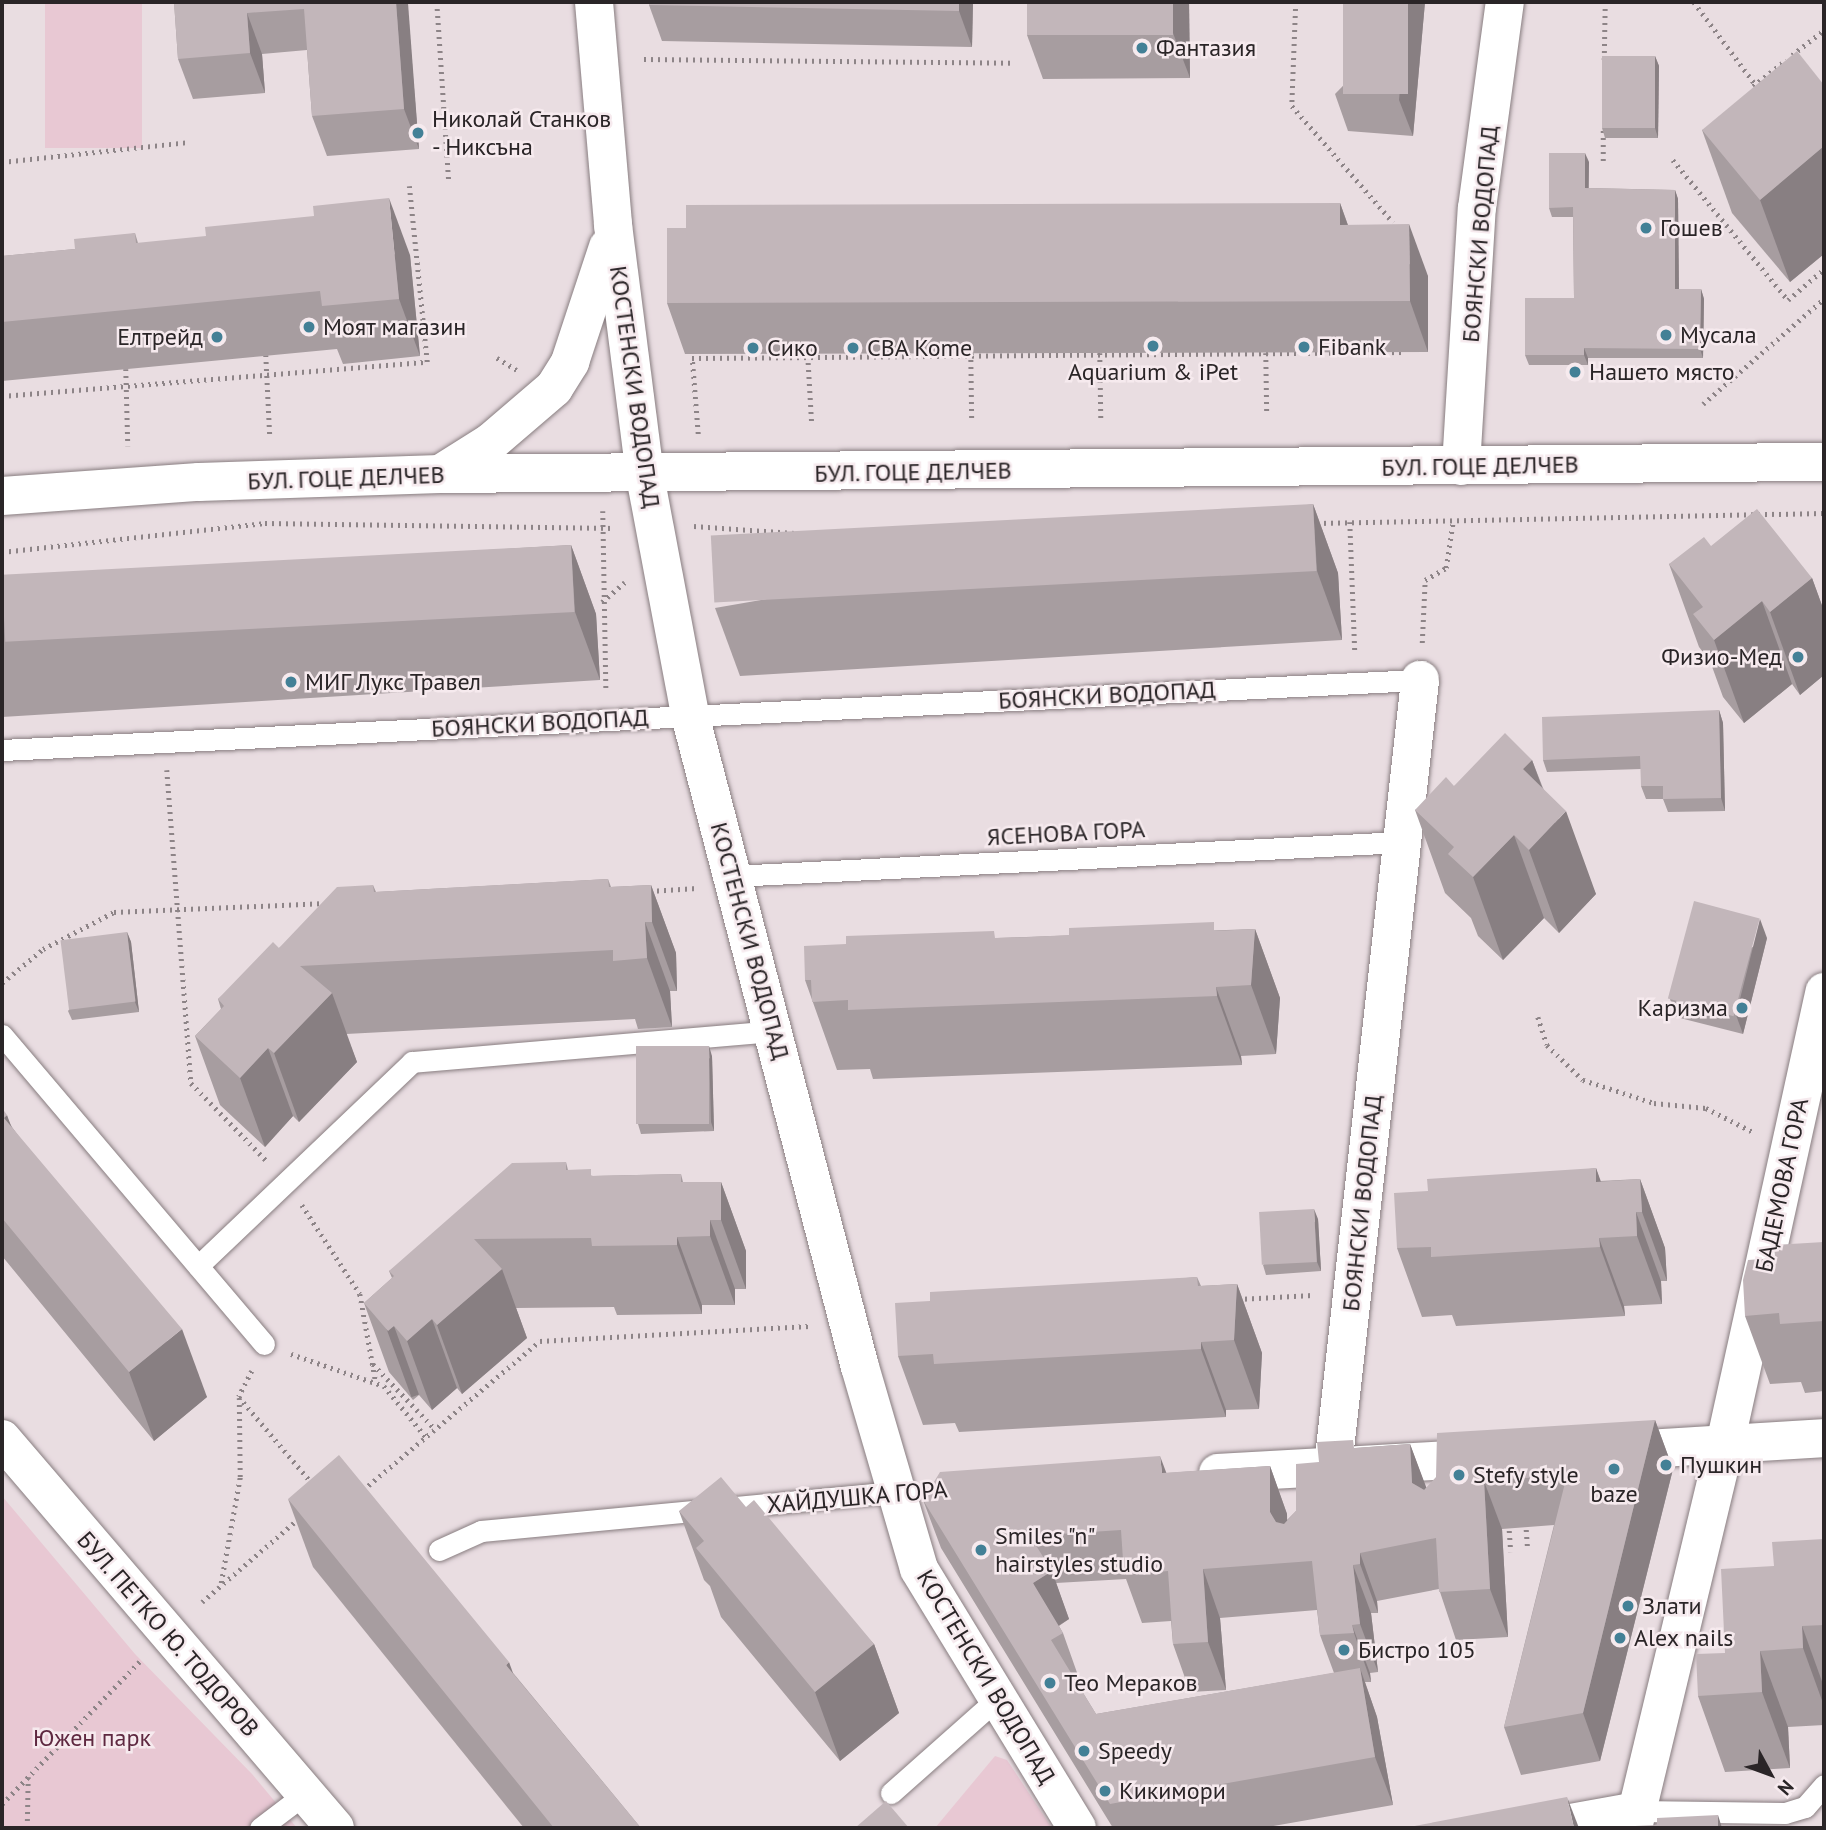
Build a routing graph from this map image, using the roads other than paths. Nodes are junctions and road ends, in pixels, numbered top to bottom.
1 (594, 2) edge
2 (1505, 2) edge
3 (612, 225) junction
4 (1824, 462) edge
5 (1461, 466) junction
6 (440, 474) junction
7 (645, 476) junction
8 (2, 496) edge
9 (1420, 680) joint
10 (690, 715) junction
11 (2, 750) edge
12 (1402, 842) junction
13 (733, 876) junction
14 (1824, 992) edge
15 (774, 1031) junction
16 (2, 1035) edge
17 (198, 1266) junction
18 (264, 1344) road end
19 (1824, 1438) edge
20 (2, 1439) edge
21 (1725, 1444) junction
22 (1576, 1453) edge
23 (1514, 1456) edge
24 (1177, 1476) edge
25 (1311, 1477) junction
26 (935, 1489) edge
27 (895, 1492) junction
28 (439, 1550) dead end
29 (998, 1698) junction
30 (1824, 1785) edge
31 (891, 1793) dead end
32 (305, 1794) junction
33 (1635, 1820) edge
34 (260, 1828) edge
35 (335, 1828) edge
36 (1077, 1828) edge
37 (1543, 1828) edge

1 - 3 street, КОСТЕНСКИ ВОДОПАД
2 - 5 street, БОЯНСКИ ВОДОПАД
3 - 6 street
3 - 7 street, КОСТЕНСКИ ВОДОПАД
4 - 5 street, БУЛ. ГОЦЕ ДЕЛЧЕВ
5 - 7 street, БУЛ. ГОЦЕ ДЕЛЧЕВ
6 - 7 street, БУЛ. ГОЦЕ ДЕЛЧЕВ
6 - 8 street, БУЛ. ГОЦЕ ДЕЛЧЕВ
7 - 10 street, КОСТЕНСКИ ВОДОПАД
9 - 10 lane, БОЯНСКИ ВОДОПАД
9 - 12 street, БОЯНСКИ ВОДОПАД
10 - 11 lane, БОЯНСКИ ВОДОПАД
10 - 13 street, КОСТЕНСКИ ВОДОПАД
12 - 13 lane, ЯСЕНОВА ГОРА
12 - 25 street, БОЯНСКИ ВОДОПАД
13 - 15 street, КОСТЕНСКИ ВОДОПАД
14 - 21 street, БАДЕМОВА ГОРА
15 - 17 lane
15 - 27 street, КОСТЕНСКИ ВОДОПАД
16 - 17 lane
17 - 18 lane
19 - 21 street
20 - 32 street, БУЛ. ПЕТКО Ю. ТОДОРОВ
21 - 22 street
21 - 33 street, БАДЕМОВА ГОРА
23 - 25 street
24 - 25 street
26 - 27 street, ХАЙДУШКА ГОРА
27 - 28 lane, ХАЙДУШКА ГОРА
27 - 29 street, КОСТЕНСКИ ВОДОПАД
29 - 31 lane
29 - 36 street, КОСТЕНСКИ ВОДОПАД
30 - 33 lane
32 - 34 lane
32 - 35 street, БУЛ. ПЕТКО Ю. ТОДОРОВ
33 - 37 street

